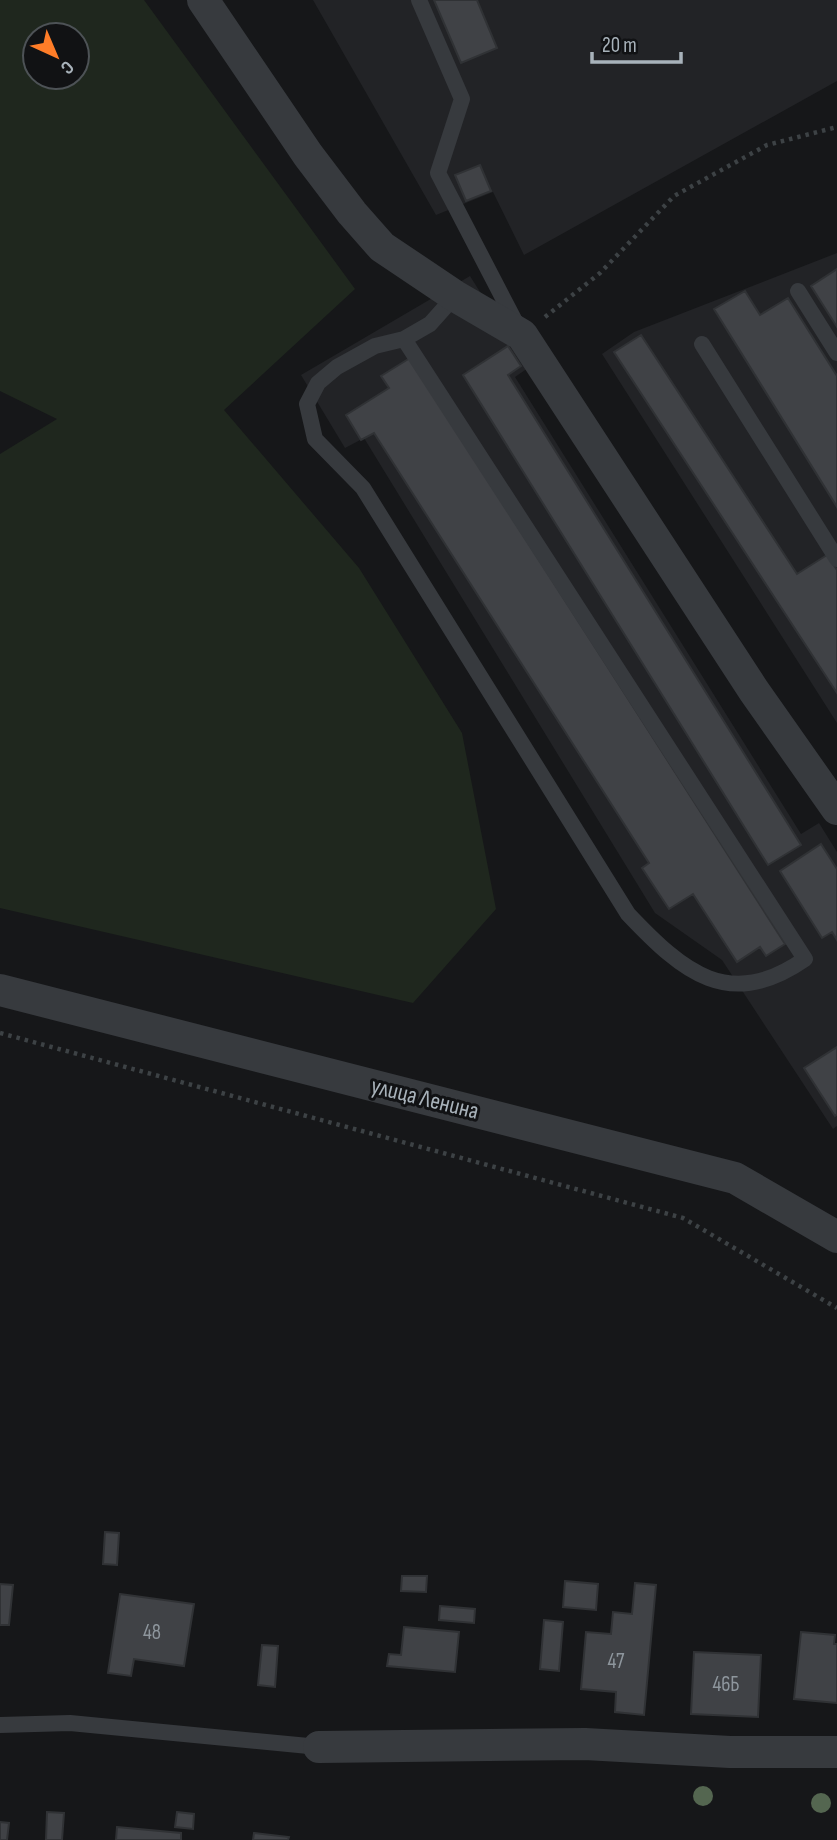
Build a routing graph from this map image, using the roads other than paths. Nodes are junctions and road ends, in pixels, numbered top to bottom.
1 (202, 0) edge
2 (419, 0) edge
3 (798, 291) dead end
4 (455, 296) junction
5 (522, 335) junction
6 (404, 339) junction
7 (702, 344) dead end
8 (837, 353) edge
9 (837, 559) edge
10 (837, 809) edge
11 (0, 990) edge
12 (837, 1237) edge
13 (0, 1725) edge
14 (319, 1746) joint
15 (837, 1752) edge

1 - 4 street
2 - 5 lane
3 - 8 lane
4 - 5 street
4 - 6 lane
5 - 10 street
6 - 6 lane
7 - 9 lane
11 - 12 street, улица Ленина
13 - 14 lane
14 - 15 street

